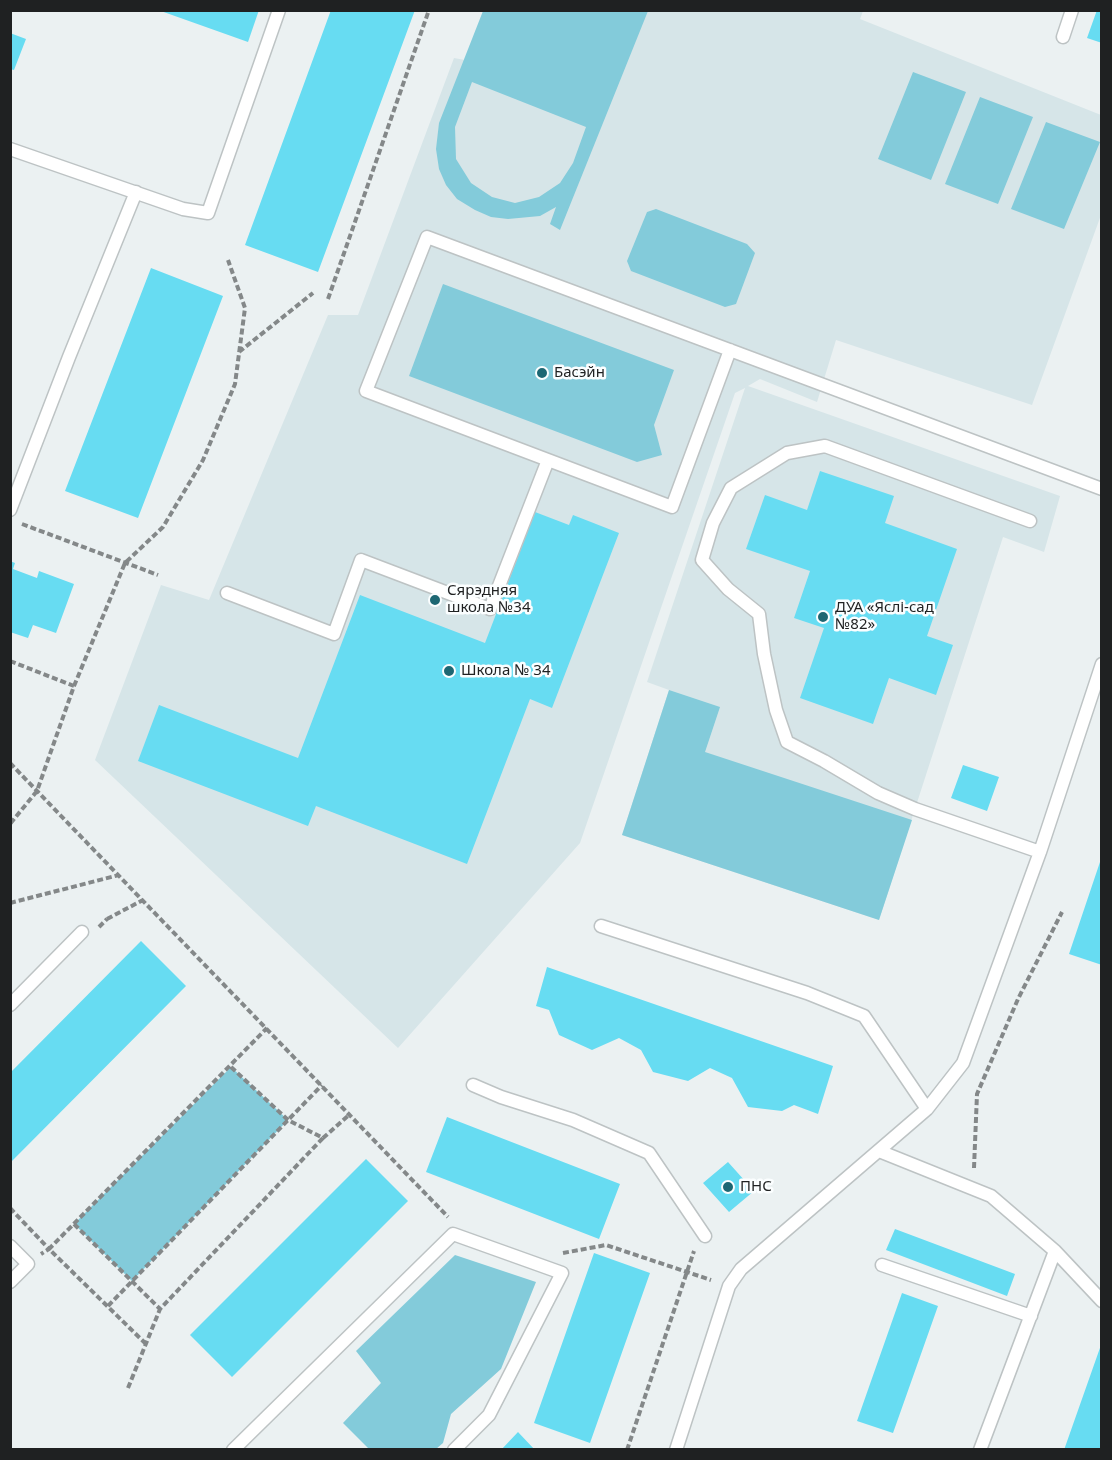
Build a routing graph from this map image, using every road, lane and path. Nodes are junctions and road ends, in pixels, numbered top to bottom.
1 (279, 10) edge
2 (429, 10) edge
3 (1072, 10) edge
4 (1063, 37) dead end
5 (10, 149) edge
6 (136, 192) junction
7 (228, 260) dead end
8 (313, 293) dead end
9 (328, 299) dead end
10 (730, 350) junction
11 (239, 352) junction
12 (548, 460) junction
13 (1101, 489) edge
14 (10, 510) edge
15 (1030, 521) dead end
16 (21, 524) dead end
17 (125, 563) junction
18 (158, 575) dead end
19 (227, 592) dead end
20 (10, 662) edge
21 (1101, 664) edge
22 (74, 686) junction
23 (10, 763) edge
24 (38, 791) junction
25 (10, 824) edge
26 (1040, 852) junction
27 (120, 875) junction
28 (143, 900) junction
29 (10, 903) edge
30 (1062, 912) dead end
31 (601, 926) dead end
32 (82, 932) joint
33 (11, 1005) edge
34 (267, 1028) junction
35 (231, 1067) junction
36 (322, 1085) junction
37 (473, 1085) dead end
38 (927, 1109) junction
39 (350, 1114) junction
40 (288, 1120) junction
41 (323, 1138) junction
42 (879, 1151) junction
43 (973, 1189) junction
44 (10, 1208) edge
45 (451, 1219) dead end
46 (74, 1224) junction
47 (705, 1236) joint
48 (10, 1246) edge
49 (49, 1249) junction
50 (1055, 1251) junction
51 (560, 1254) dead end
52 (28, 1264) junction
53 (882, 1265) dead end
54 (687, 1273) junction
55 (132, 1281) junction
56 (10, 1282) edge
57 (729, 1286) junction
58 (1101, 1301) edge
59 (108, 1306) junction
60 (160, 1309) junction
61 (1031, 1316) junction
62 (146, 1344) junction
63 (128, 1388) dead end
64 (233, 1449) edge
65 (454, 1449) edge
66 (627, 1449) edge
67 (676, 1449) edge
68 (980, 1449) edge

1 - 6 lane
2 - 9 path
3 - 4 lane
5 - 6 lane
6 - 14 lane
7 - 11 path
8 - 11 path
10 - 12 lane
10 - 12 lane
10 - 13 lane
11 - 17 path
12 - 19 lane
15 - 26 lane
16 - 17 path
17 - 18 path
17 - 22 path
20 - 22 path
21 - 26 lane
22 - 24 path
23 - 24 path
24 - 25 path
24 - 27 path
26 - 38 lane
27 - 28 path
27 - 29 path
28 - 32 path
28 - 34 path
30 - 43 path
31 - 38 lane
32 - 33 lane
34 - 35 path
34 - 36 path
35 - 40 path
35 - 46 path
36 - 39 path
36 - 40 path
37 - 47 lane
38 - 42 lane
39 - 41 path
39 - 45 path
40 - 41 path
40 - 55 path
41 - 60 path
42 - 43 lane
42 - 57 lane
43 - 50 lane
44 - 49 path
46 - 49 path
46 - 55 path
47 - 54 path
48 - 52 lane
49 - 52 path
49 - 59 path
50 - 58 lane
50 - 61 lane
51 - 54 path
52 - 56 lane
53 - 61 lane
54 - 57 path
54 - 66 path
55 - 59 path
55 - 60 path
57 - 67 lane
59 - 62 path
60 - 62 path
61 - 68 lane
62 - 63 path
64 - 65 lane

